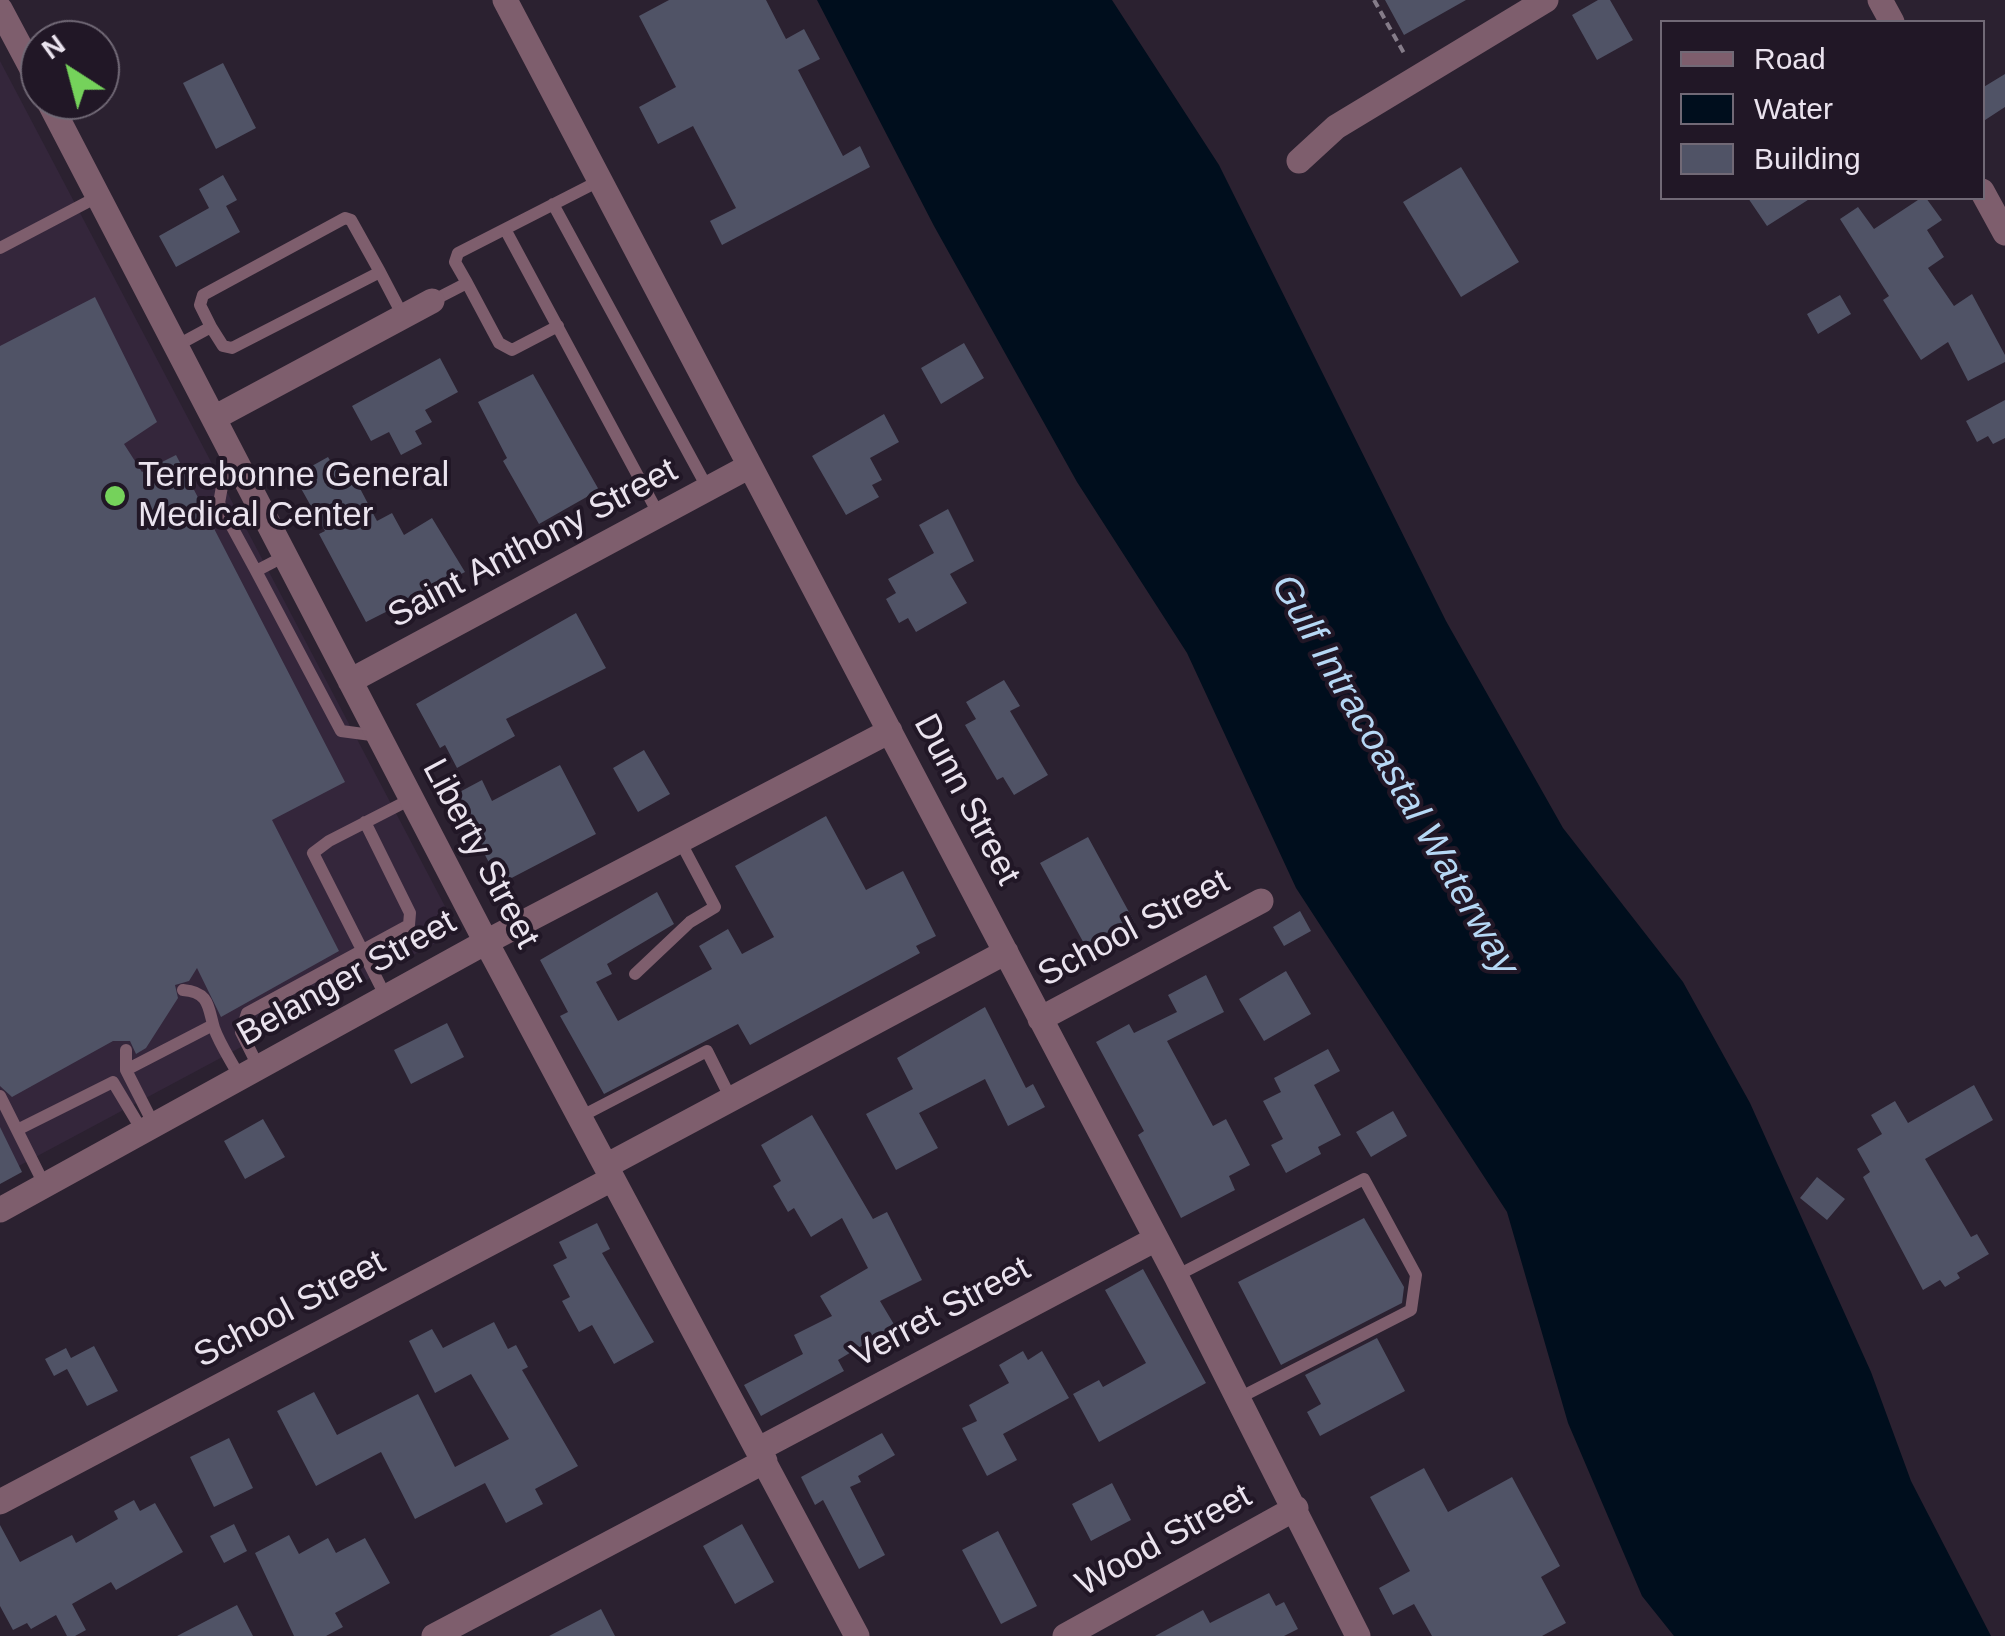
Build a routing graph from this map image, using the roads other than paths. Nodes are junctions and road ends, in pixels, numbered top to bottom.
1 (506, 0) edge
2 (1546, 0) edge
3 (6, 9) edge
4 (20, 40) edge
5 (58, 120) edge
6 (1299, 160) dead end
7 (600, 180) junction
8 (98, 196) junction
9 (1985, 197) edge
10 (553, 204) junction
11 (505, 229) junction
12 (2005, 234) edge
13 (0, 248) edge
14 (380, 272) junction
15 (467, 283) junction
16 (432, 301) joint
17 (403, 316) junction
18 (211, 326) junction
19 (558, 326) junction
20 (176, 346) junction
21 (214, 418) junction
22 (229, 448) junction
23 (748, 467) junction
24 (708, 489) junction
25 (659, 515) junction
26 (285, 556) junction
27 (256, 571) junction
28 (350, 681) junction
29 (890, 731) junction
30 (378, 736) junction
31 (411, 799) junction
32 (365, 822) junction
33 (680, 841) junction
34 (1261, 901) dead end
35 (486, 942) junction
36 (362, 951) junction
37 (1006, 952) junction
38 (635, 974) dead end
39 (183, 990) dead end
40 (386, 997) junction
41 (1040, 1020) junction
42 (213, 1025) junction
43 (126, 1050) dead end
44 (126, 1070) junction
45 (249, 1073) junction
46 (0, 1096) edge
47 (731, 1100) junction
48 (580, 1117) junction
49 (149, 1128) junction
50 (17, 1130) junction
51 (609, 1173) junction
52 (44, 1186) junction
53 (0, 1210) edge
54 (1156, 1239) junction
55 (1176, 1276) junction
56 (1239, 1398) junction
57 (762, 1455) junction
58 (0, 1502) edge
59 (1296, 1508) junction
60 (434, 1636) edge
61 (857, 1636) edge
62 (1065, 1636) edge
63 (1358, 1636) edge

1 - 7 street, Dunn Street
2 - 6 street
3 - 4 street
5 - 8 street, Liberty Street
7 - 10 lane
7 - 23 street, Dunn Street
8 - 13 lane
8 - 20 street, Liberty Street
9 - 12 street
10 - 11 lane
10 - 24 lane
11 - 15 lane
11 - 19 lane
14 - 17 lane
14 - 18 lane
14 - 18 lane
15 - 16 lane
15 - 19 lane
16 - 17 street
17 - 21 street
18 - 20 lane
19 - 25 lane
20 - 21 street, Liberty Street
21 - 22 street, Liberty Street
22 - 26 street, Liberty Street
22 - 27 lane
23 - 24 street, Saint Anthony Street
23 - 29 street, Dunn Street
24 - 25 street, Saint Anthony Street
25 - 28 street, Saint Anthony Street
26 - 27 lane
26 - 28 street, Liberty Street
27 - 30 lane
28 - 30 street, Liberty Street
29 - 33 street, Belanger Street
29 - 37 street, Dunn Street
30 - 31 street, Liberty Street
31 - 32 lane
31 - 35 street, Liberty Street
32 - 36 lane
32 - 36 lane
33 - 35 street, Belanger Street
33 - 38 lane
34 - 41 street, School Street
35 - 40 street, Belanger Street
35 - 48 street, Liberty Street
36 - 40 lane
36 - 45 lane
37 - 41 street, Dunn Street
37 - 47 street, School Street
39 - 42 lane
40 - 45 street, Belanger Street
41 - 54 street, Dunn Street
42 - 44 lane
42 - 45 lane
43 - 44 lane
44 - 49 lane
45 - 49 street, Belanger Street
46 - 50 lane
47 - 48 lane
47 - 51 street, School Street
48 - 51 street, Liberty Street
49 - 50 lane
49 - 52 street, Belanger Street
50 - 52 lane
51 - 57 street, Liberty Street
51 - 58 street, School Street
52 - 53 street, Belanger Street
54 - 55 street, Dunn Street
54 - 57 street, Verret Street
55 - 56 street, Dunn Street
55 - 56 lane
56 - 59 street, Dunn Street
57 - 60 street, Verret Street
57 - 61 street, Liberty Street
59 - 62 street, Wood Street
59 - 63 street, Dunn Street

